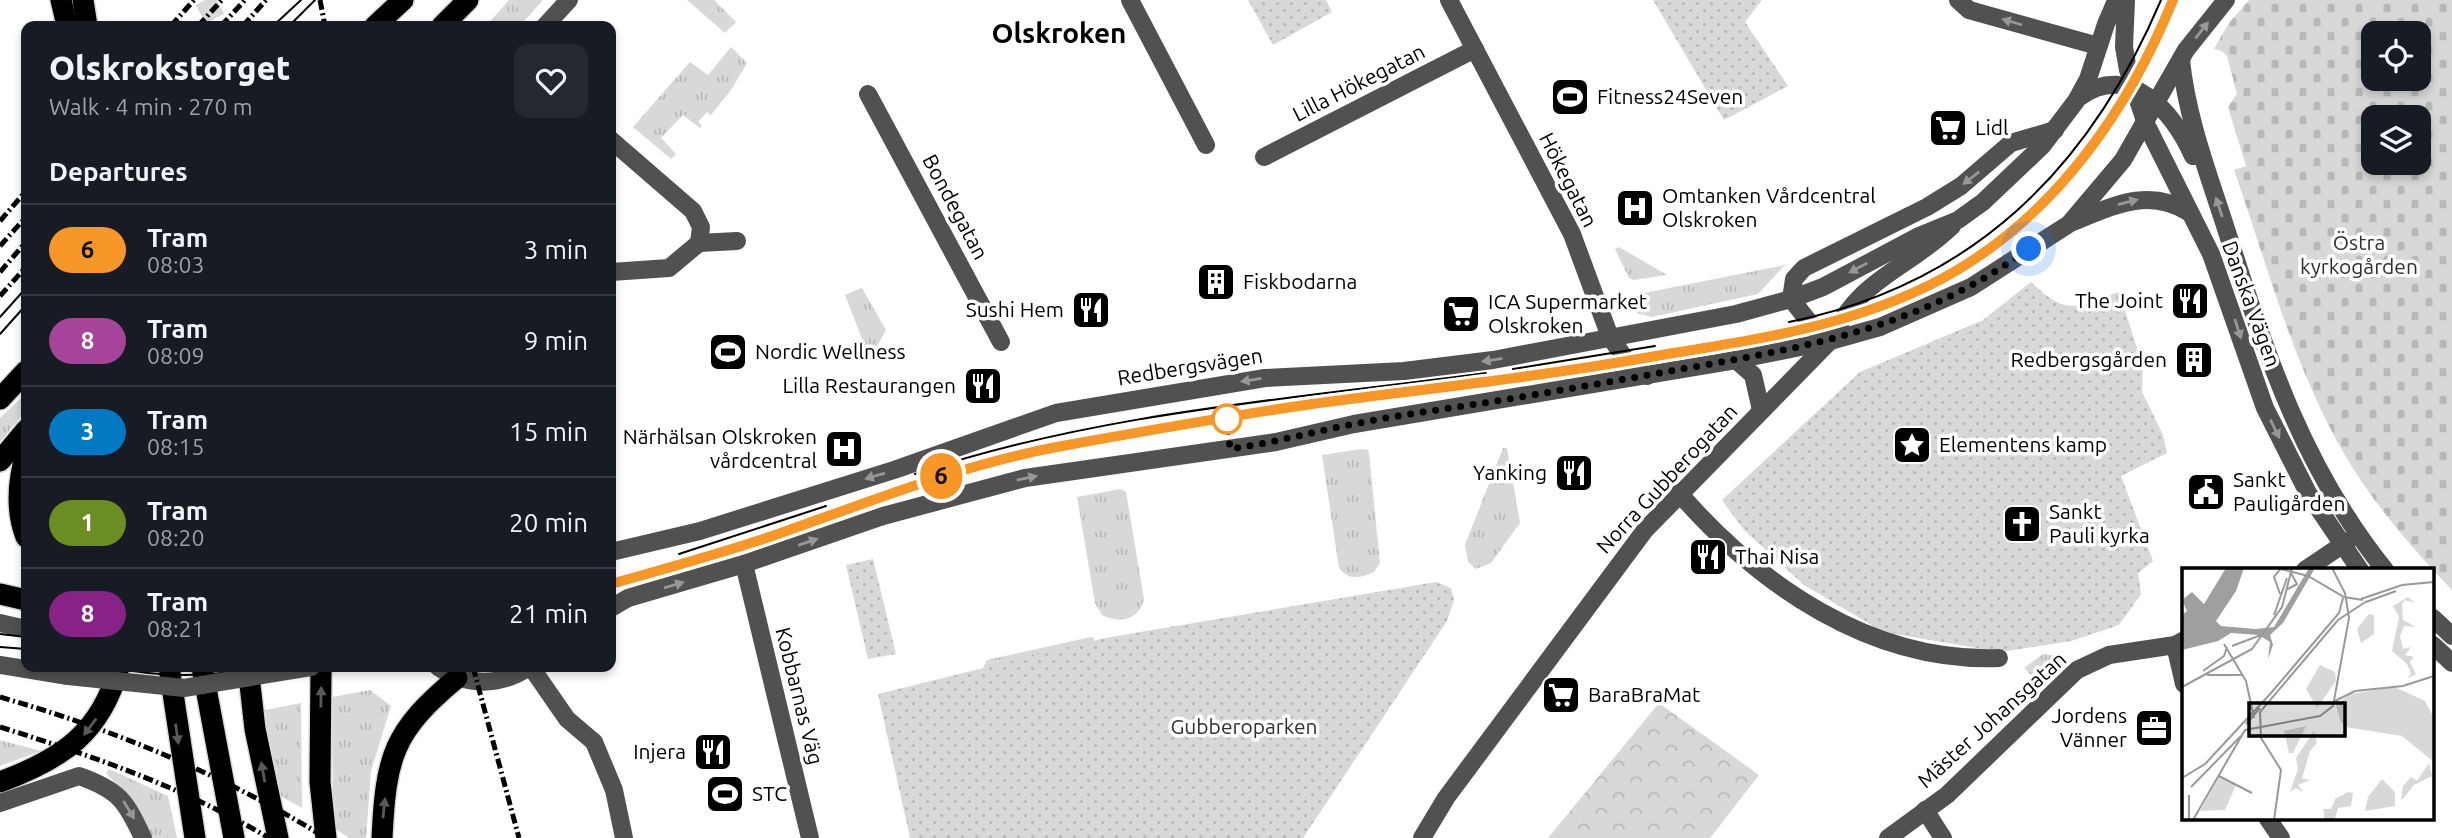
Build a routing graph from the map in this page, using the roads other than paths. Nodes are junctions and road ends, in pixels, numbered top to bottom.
1 (52, 0) edge
2 (61, 0) edge
3 (83, 0) edge
4 (403, 0) edge
5 (468, 0) edge
6 (482, 0) edge
7 (569, 0) edge
8 (1130, 0) edge
9 (1449, 0) edge
10 (1958, 0) edge
11 (2119, 0) edge
12 (2126, 0) edge
13 (2226, 0) edge
14 (54, 21) edge
15 (66, 21) edge
16 (86, 21) edge
17 (381, 21) edge
18 (447, 21) edge
19 (466, 21) edge
20 (550, 21) edge
21 (2098, 46) junction
22 (1475, 48) junction
23 (2181, 60) junction
24 (2134, 90) junction
25 (868, 94) dead end
26 (2076, 100) junction
27 (2157, 103) junction
28 (2146, 124) junction
29 (2055, 130) junction
30 (616, 143) edge
31 (1206, 145) dead end
32 (1264, 157) dead end
33 (2209, 178) junction
34 (2188, 212) junction
35 (1958, 220) junction
36 (2069, 223) junction
37 (737, 241) dead end
38 (699, 243) junction
39 (616, 272) edge
40 (1791, 299) junction
41 (1610, 337) junction
42 (1830, 341) junction
43 (1001, 342) dead end
44 (1736, 359) junction
45 (21, 376) edge
46 (1647, 376) junction
47 (0, 399) edge
48 (1761, 410) junction
49 (21, 436) edge
50 (0, 461) edge
51 (21, 469) edge
52 (1679, 493) junction
53 (21, 523) edge
54 (2357, 535) junction
55 (2341, 546) junction
56 (616, 551) edge
57 (744, 564) junction
58 (2308, 568) edge
59 (2358, 568) edge
60 (2383, 568) edge
61 (0, 594) edge
62 (21, 599) edge
63 (616, 605) edge
64 (2434, 619) edge
65 (0, 623) edge
66 (21, 628) edge
67 (2452, 636) edge
68 (2180, 643) edge
69 (2434, 646) edge
70 (1998, 658) dead end
71 (2452, 663) edge
72 (2182, 664) edge
73 (0, 665) edge
74 (21, 668) edge
75 (46, 672) edge
76 (118, 672) edge
77 (170, 672) edge
78 (203, 672) edge
79 (209, 672) edge
80 (249, 672) edge
81 (281, 672) edge
82 (321, 672) edge
83 (447, 672) edge
84 (520, 672) edge
85 (534, 672) edge
86 (457, 678) junction
87 (211, 718) junction
88 (0, 782) edge
89 (0, 803) edge
90 (1925, 810) junction
91 (2269, 820) edge
92 (143, 838) edge
93 (195, 838) edge
94 (234, 838) edge
95 (278, 838) edge
96 (326, 838) edge
97 (382, 838) edge
98 (624, 838) edge
99 (810, 838) edge
100 (1422, 838) edge
101 (1888, 838) edge
102 (1943, 838) edge
103 (2281, 838) edge

1 - 14 highway
2 - 15 highway
3 - 16 highway
4 - 17 highway
5 - 18 highway
6 - 19 highway
7 - 20 street
8 - 31 street
9 - 22 street, Hökegatan
21 -> 10 street
11 - 21 street, Redbergsvägen
12 - 24 street, Danska Vägen
23 -> 13 street
21 - 26 street, Redbergsvägen
22 - 32 street, Lilla Hökegatan
22 - 41 street, Hökegatan
23 - 27 street
23 - 33 street, Danska Vägen
24 - 26 street
24 - 27 street
24 - 28 street, Danska Vägen
25 - 43 street, Bondegatan
26 - 29 street, Redbergsvägen
27 - 28 street
27 - 33 street
28 - 34 street, Danska Vägen
28 - 36 street
29 - 35 street, Redbergsvägen
29 -> 40 street
30 - 38 street
54 -> 33 street, Danska Vägen
36 -> 34 street
34 -> 55 street, Danska Vägen
35 -> 40 street, Redbergsvägen
35 - 42 street, Norra Gubberogatan
36 - 42 street
37 - 38 street
38 - 39 street
40 - 41 street, Redbergsvägen
40 - 42 street
41 - 46 street, Hökegatan
41 -> 56 street, Redbergsvägen
42 - 44 street
42 - 48 street, Norra Gubberogatan
44 - 46 street
44 - 48 street
45 - 47 highway
57 -> 46 street
48 - 52 street, Norra Gubberogatan
49 - 50 highway
51 - 53 highway
52 - 70 street
52 - 100 street, Norra Gubberogatan
54 - 55 street
54 - 60 street, Danska Vägen
55 - 58 street
55 - 59 street, Danska Vägen
63 -> 57 street
57 - 99 street, Kobbarnas Väg
61 - 62 highway
64 - 67 street
65 - 66 street
68 - 72 street
68 - 90 street, Mäster Johansgatan
69 - 71 street
73 - 74 street, bridge
75 - 81 street, bridge
76 -> 88 highway
77 -> 93 highway
78 - 87 highway
79 - 87 highway
95 -> 80 highway
96 -> 82 highway
83 - 86 street
84 - 86 street
85 - 98 street
97 -> 86 highway
87 - 94 highway
89 -> 92 street
90 - 101 street, Mäster Johansgatan
90 - 102 street
91 - 103 street

